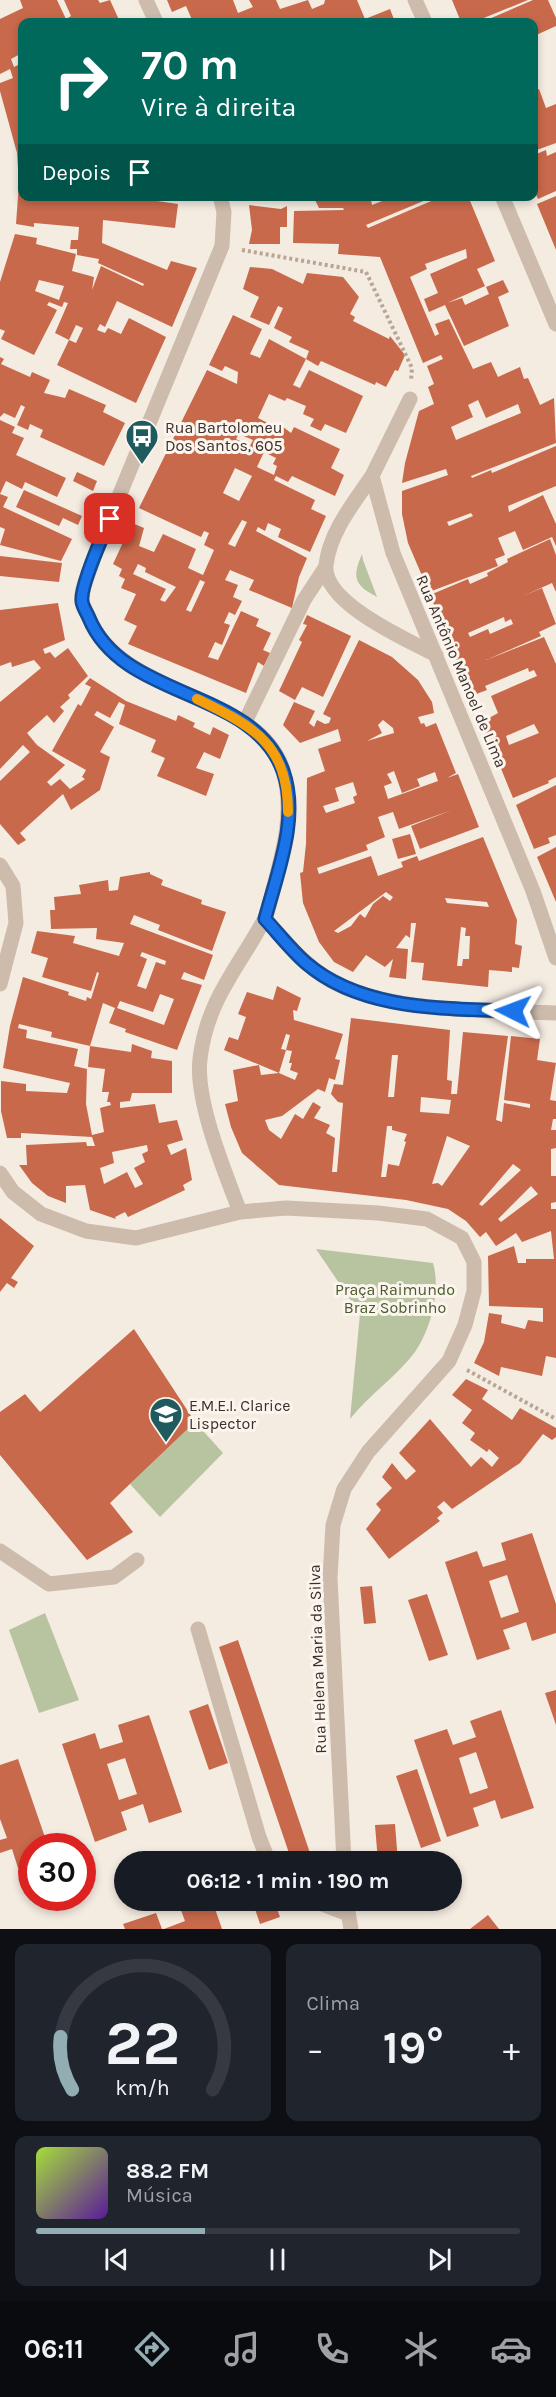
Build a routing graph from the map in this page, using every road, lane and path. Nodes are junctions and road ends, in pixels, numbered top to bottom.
1 (146, 0) edge
2 (415, 0) edge
3 (154, 18) edge
4 (423, 18) edge
5 (221, 201) edge
6 (504, 201) edge
7 (222, 246) junction
8 (556, 324) edge
9 (410, 399) joint
10 (372, 476) junction
11 (325, 568) junction
12 (436, 655) junction
13 (245, 722) junction
14 (0, 865) edge
15 (265, 919) junction
16 (556, 958) edge
17 (0, 984) edge
18 (556, 1013) edge
19 (0, 1173) edge
20 (240, 1212) junction
21 (449, 1360) junction
22 (556, 1419) edge
23 (0, 1551) edge
24 (137, 1560) dead end
25 (198, 1629) dead end
26 (265, 1851) edge
27 (343, 1851) edge

1 - 3 street
2 - 4 street
5 - 7 street
6 - 8 street
7 - 9 path
7 - 13 street
9 - 10 street
10 - 11 street
10 - 12 street, Rua Antônio Manoel de Lima
11 - 12 street
11 - 13 street
12 - 16 street, Rua Antônio Manoel de Lima
13 - 15 street
14 - 17 street
15 - 18 street
15 - 20 street
19 - 20 street, Rua Helena Maria da Silva
20 - 21 street, Rua Helena Maria da Silva
21 - 22 path
21 - 27 street, Rua Helena Maria da Silva
23 - 24 street
25 - 26 street

